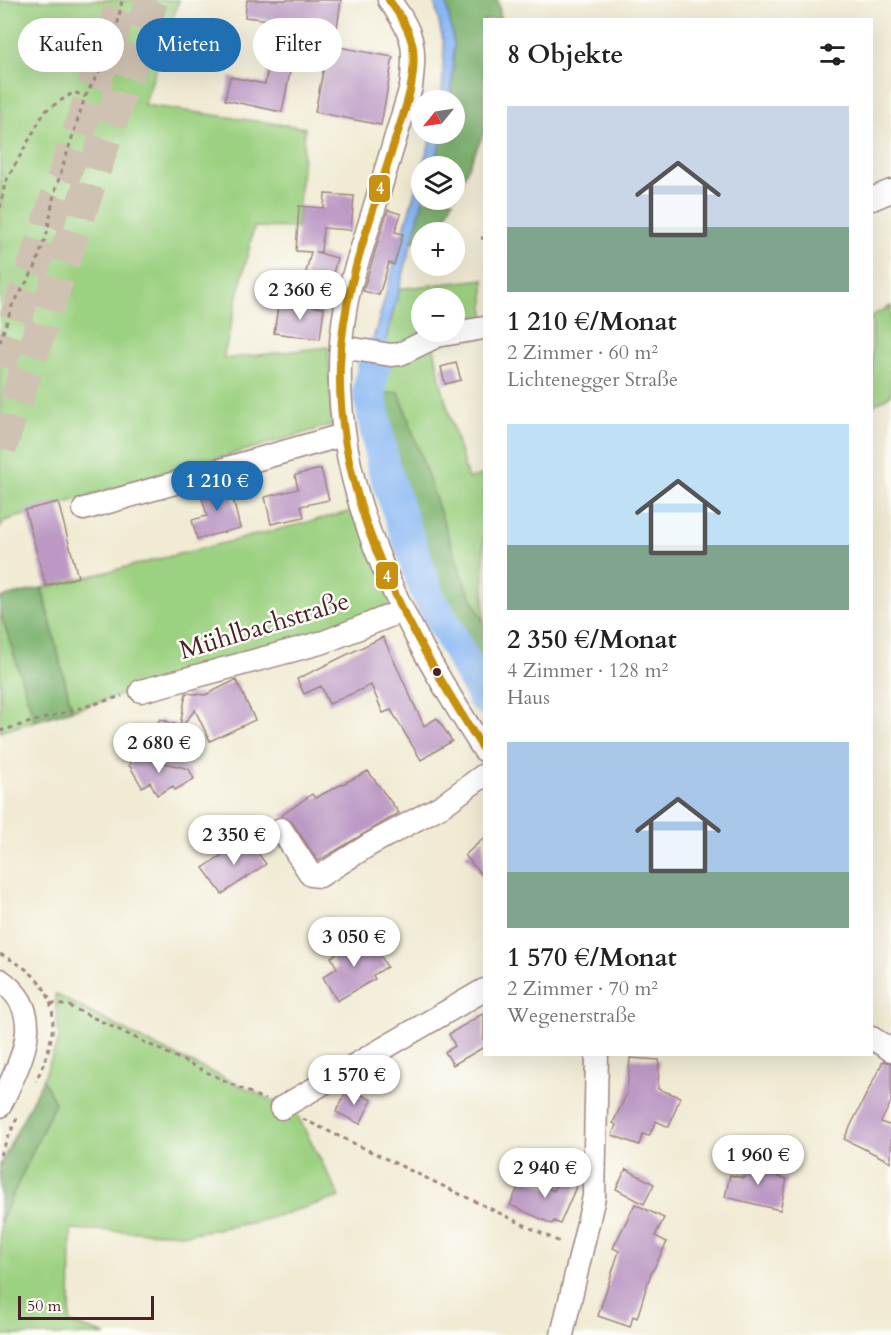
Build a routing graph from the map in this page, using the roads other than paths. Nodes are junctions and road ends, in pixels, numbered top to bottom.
1 (389, 0) edge
2 (891, 191) edge
3 (873, 199) edge
4 (483, 328) edge
5 (351, 349) junction
6 (343, 435) junction
7 (84, 509) dead end
8 (402, 611) junction
9 (141, 691) road end
10 (483, 748) edge
11 (483, 776) edge
12 (281, 829) dead end
13 (0, 980) edge
14 (483, 991) edge
15 (873, 1039) edge
16 (891, 1050) edge
17 (597, 1056) edge
18 (0, 1106) edge
19 (281, 1108) road end
20 (562, 1335) edge

1 - 5 street
2 - 3 street
4 - 5 street
5 - 6 street
6 - 7 street
6 - 8 street
8 - 9 street, Mühlbachstraße
8 - 10 street
11 - 12 street
13 - 18 street
14 - 19 street
15 - 16 street
17 - 20 street

